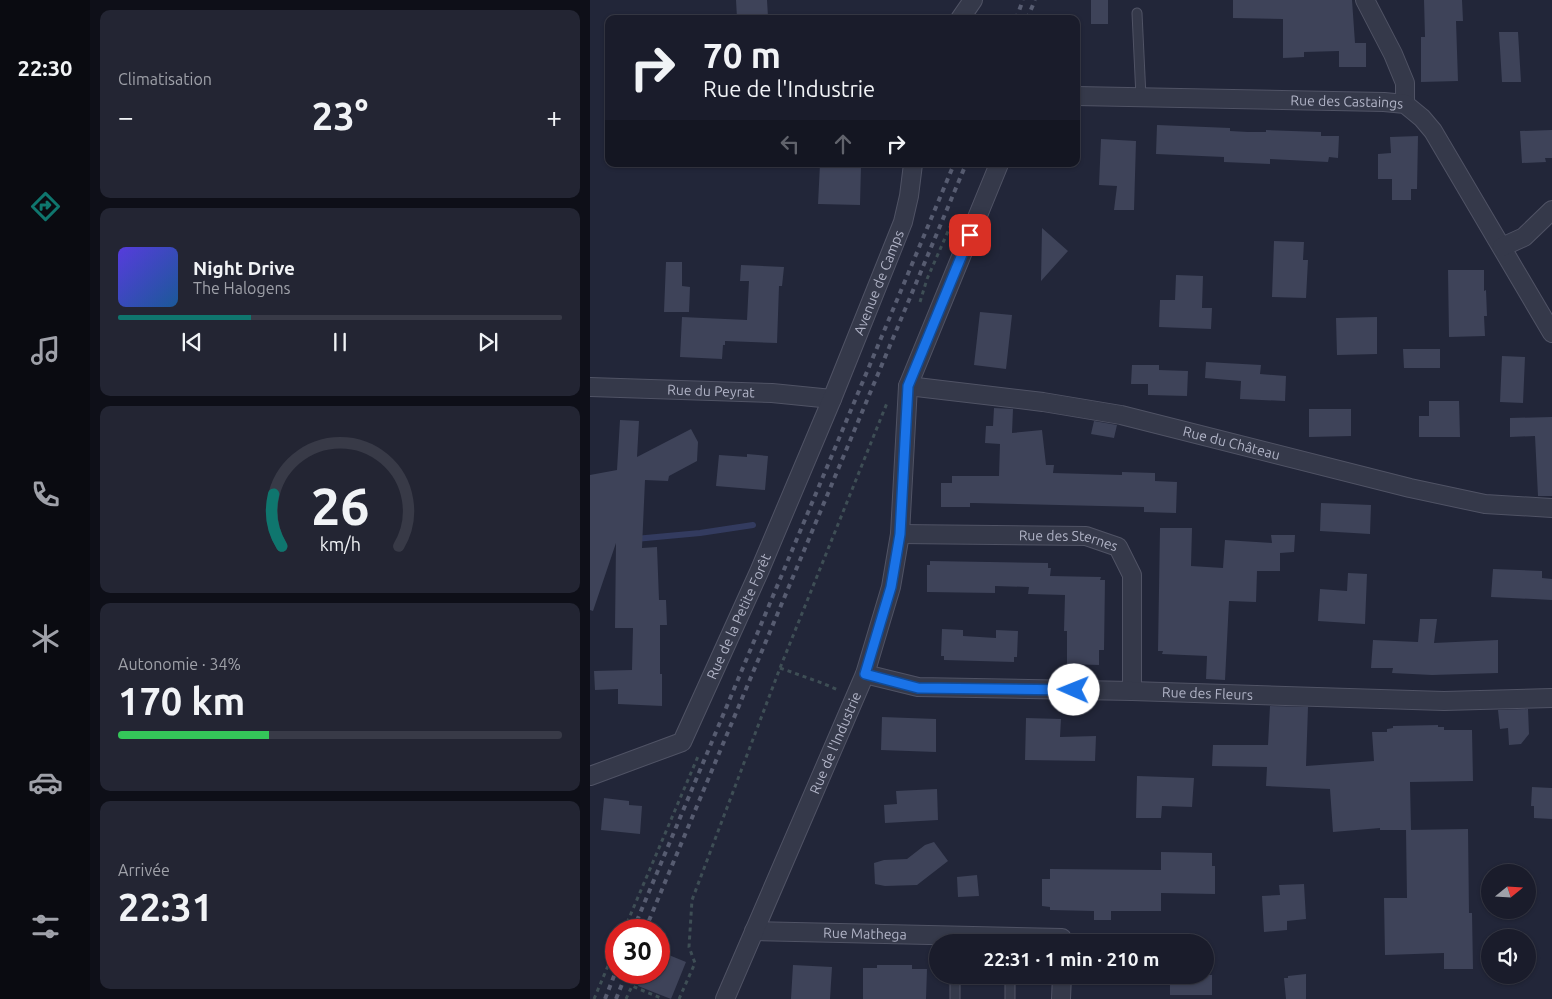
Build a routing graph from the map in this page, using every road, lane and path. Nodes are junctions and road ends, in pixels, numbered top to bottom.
1 (973, 0) edge
2 (1365, 0) edge
3 (1137, 13) dead end
4 (963, 15) edge
5 (1080, 96) edge
6 (1141, 97) junction
7 (1405, 104) junction
8 (914, 167) edge
9 (998, 167) edge
10 (1552, 210) edge
11 (954, 217) dead end
12 (1502, 248) junction
13 (918, 306) dead end
14 (1552, 333) edge
15 (908, 386) junction
16 (590, 387) edge
17 (889, 397) dead end
18 (832, 399) junction
19 (1552, 508) edge
20 (900, 534) junction
21 (780, 668) junction
22 (865, 674) junction
23 (1132, 691) junction
24 (854, 698) junction
25 (1552, 698) edge
26 (682, 742) junction
27 (590, 776) edge
28 (629, 919) edge
29 (754, 932) junction
30 (929, 938) edge
31 (605, 973) edge
32 (955, 984) edge
33 (1010, 984) edge
34 (1062, 984) edge
35 (594, 999) edge
36 (626, 999) edge
37 (662, 999) edge
38 (679, 999) edge
39 (725, 999) edge
40 (955, 999) edge
41 (1010, 999) edge
42 (1061, 999) edge

1 - 4 street
2 - 7 street
3 - 6 lane
5 - 6 street, Rue des Castaings
6 - 7 street, Rue des Castaings
7 - 12 street, Rue des Castaings
8 - 18 street, Avenue de Camps
9 - 15 street, Rue de l'Industrie
10 - 12 street
11 - 13 path
12 - 14 street, Rue des Castaings
15 - 19 street, Rue du Château
15 - 20 street, Rue de l'Industrie
16 - 18 street, Rue du Peyrat
17 - 21 path
18 - 26 street, Rue de la Petite Forêt
20 - 22 street, Rue de l'Industrie
20 - 23 street, Rue des Sternes
21 - 24 path
21 - 38 path
22 - 23 street, Rue des Fleurs
22 - 24 street, Rue de l'Industrie
23 - 25 street, Rue des Fleurs
24 - 29 street, Rue de l'Industrie
26 - 27 street
26 - 28 path
29 - 30 street, Rue Mathega
29 - 39 street, Rue de l'Industrie
31 - 35 path
32 - 40 lane
33 - 41 lane
34 - 42 street
36 - 37 path

